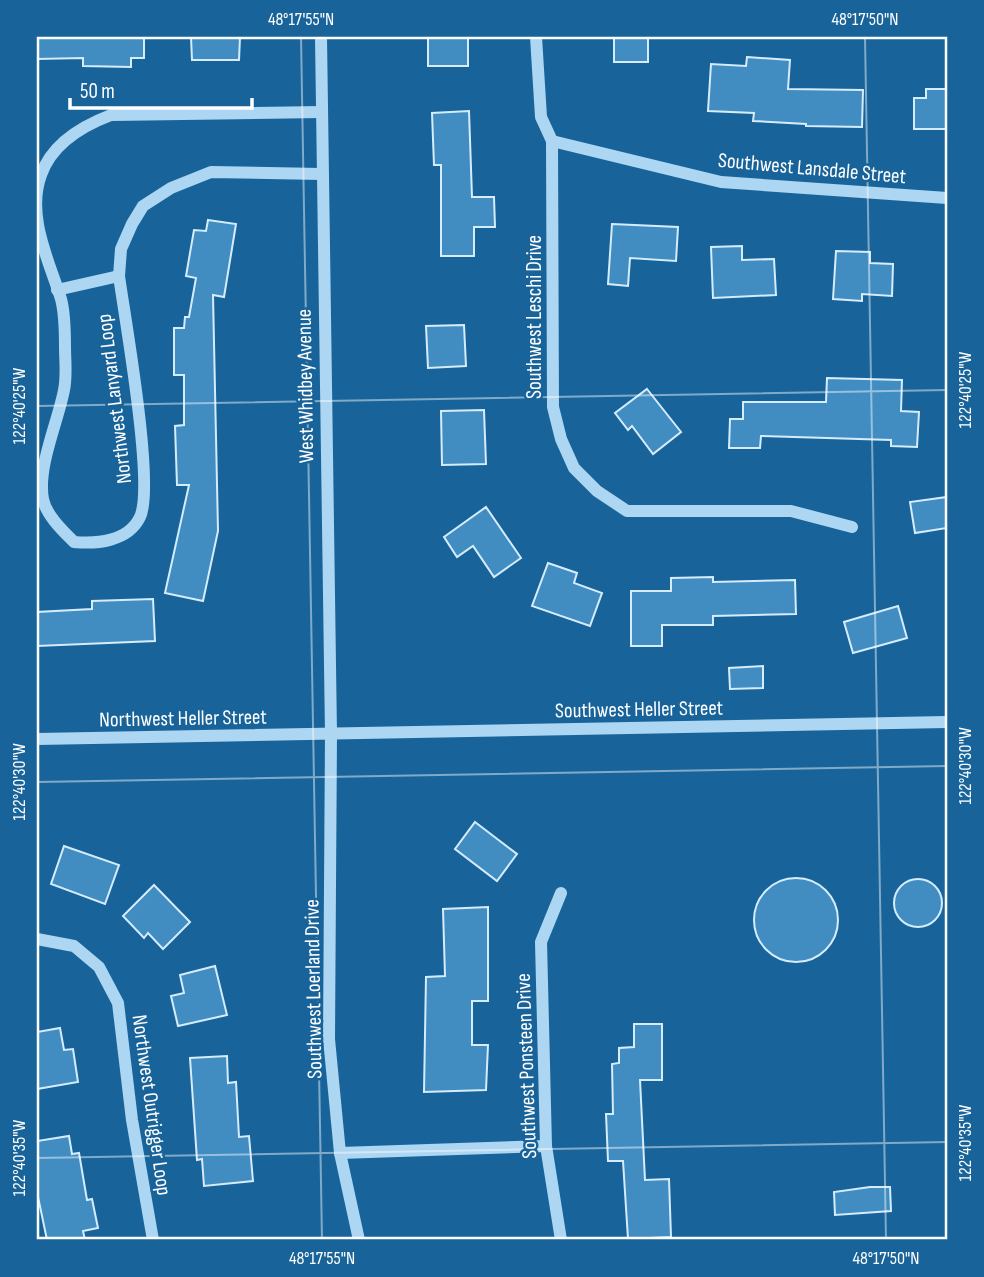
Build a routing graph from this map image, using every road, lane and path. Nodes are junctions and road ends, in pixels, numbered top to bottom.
1 (321, 37) edge
2 (536, 37) edge
3 (322, 112) junction
4 (552, 141) junction
5 (321, 174) junction
6 (947, 198) edge
7 (119, 276) junction
8 (58, 290) junction
9 (852, 527) dead end
10 (947, 722) edge
11 (331, 734) junction
12 (37, 739) edge
13 (561, 894) dead end
14 (37, 939) edge
15 (546, 1146) junction
16 (340, 1153) junction
17 (153, 1240) edge
18 (359, 1240) edge
19 (561, 1240) edge

1 - 3 street, West Whidbey Avenue
2 - 4 street, Southwest Leschi Drive
3 - 5 street, West Whidbey Avenue
3 - 8 street, Northwest Lanyard Loop
4 - 6 street, Southwest Lansdale Street
4 - 9 street, Southwest Leschi Drive
5 - 7 street, Northwest Lanyard Loop
5 - 11 street, West Whidbey Avenue
7 - 8 street
7 - 8 street, Northwest Lanyard Loop
10 - 11 street, Southwest Heller Street
11 - 12 street, Northwest Heller Street
11 - 16 street, Southwest Loerland Drive
13 - 15 street, Southwest Ponsteen Drive
14 - 17 street, Northwest Outrigger Loop
15 - 16 street
15 - 19 street, Southwest Ponsteen Drive
16 - 18 street, Southwest Loerland Drive

